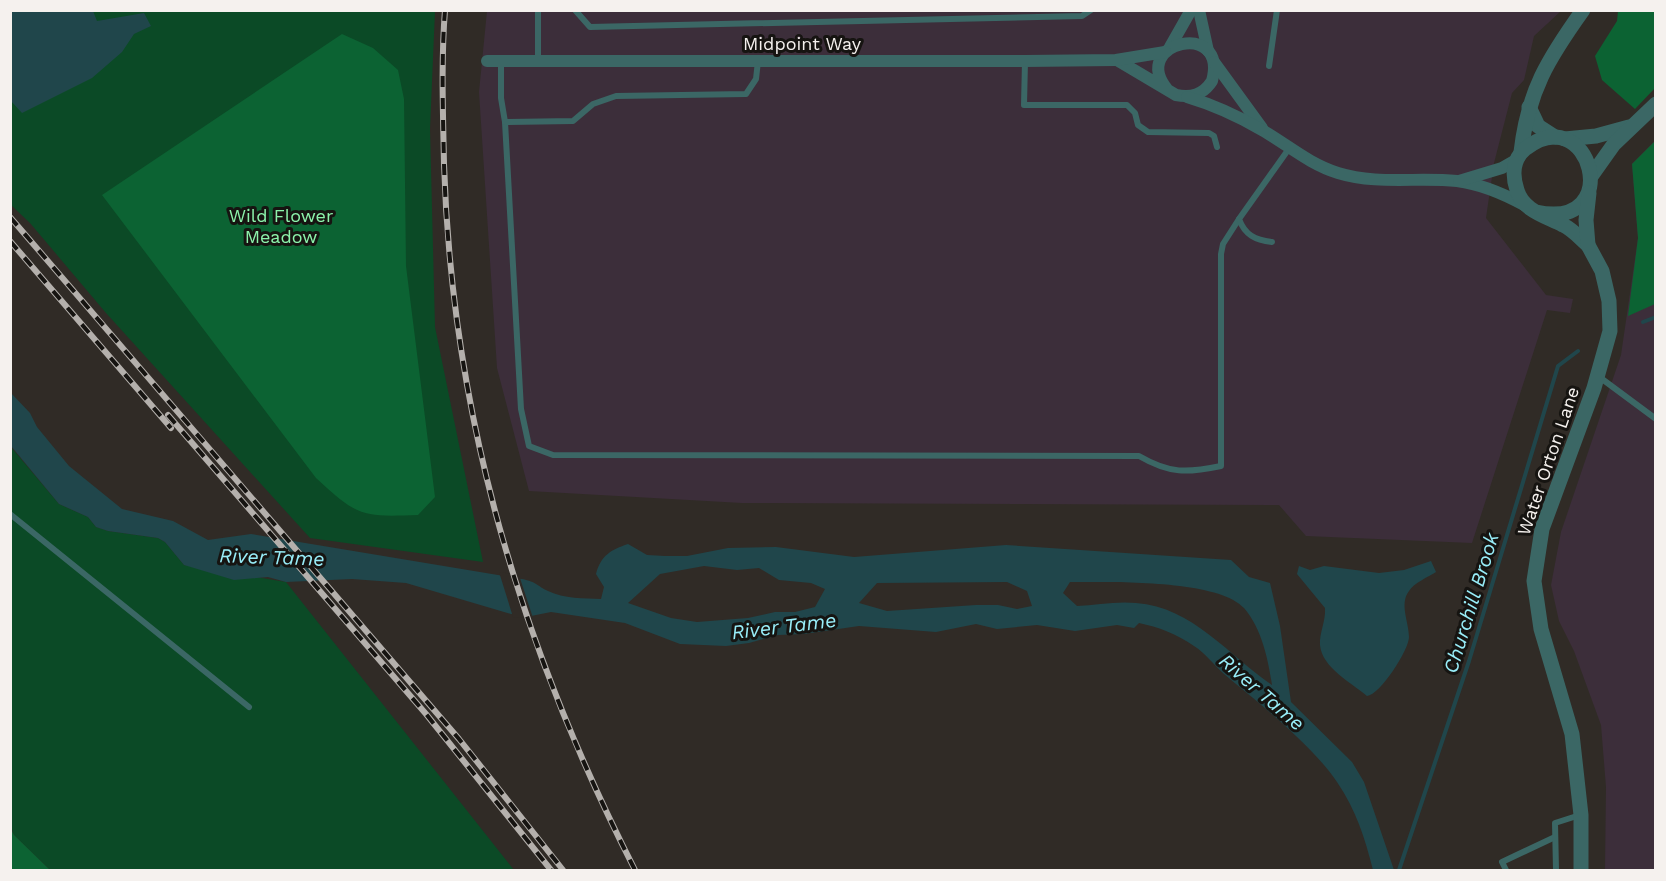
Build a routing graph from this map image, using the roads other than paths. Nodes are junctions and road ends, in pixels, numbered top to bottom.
1 (538, 10) edge
2 (574, 10) edge
3 (1091, 10) edge
4 (1191, 10) edge
5 (1200, 10) edge
6 (1277, 10) edge
7 (1583, 10) edge
8 (1167, 50) junction
9 (1210, 56) junction
10 (537, 60) junction
11 (758, 60) junction
12 (1116, 60) junction
13 (487, 61) dead end
14 (501, 61) junction
15 (1025, 61) junction
16 (1269, 66) dead end
17 (1167, 89) junction
18 (1187, 97) junction
19 (1656, 104) edge
20 (1529, 107) junction
21 (505, 122) junction
22 (1635, 125) junction
23 (1264, 131) junction
24 (1559, 138) junction
25 (1217, 147) dead end
26 (1288, 150) junction
27 (1518, 156) junction
28 (1592, 175) junction
29 (1458, 181) junction
30 (1589, 193) junction
31 (1532, 209) junction
32 (1239, 219) junction
33 (1272, 243) dead end
34 (1588, 245) junction
35 (1598, 376) junction
36 (1656, 419) edge
37 (10, 514) edge
38 (249, 707) dead end
39 (1581, 816) junction
40 (1555, 837) junction
41 (1506, 870) edge
42 (1556, 870) edge
43 (1581, 870) edge

1 - 10 lane
2 - 3 lane
4 - 8 street
5 - 9 street
6 - 16 lane
7 - 20 street
8 - 9 street
8 - 12 street, Midpoint Way
8 - 17 street
9 - 18 street
9 - 23 street
10 - 11 street, Midpoint Way
10 - 14 street, Midpoint Way
11 - 15 street, Midpoint Way
11 - 21 lane
12 - 15 street, Midpoint Way
12 - 17 street
13 - 14 street, Midpoint Way
14 - 21 lane
15 - 25 lane
17 - 18 street
18 - 23 street
19 - 22 street
20 - 24 street
20 - 27 street
21 - 32 lane
22 - 24 street
22 - 28 street
23 - 26 street
24 - 27 street
24 - 28 street
26 - 29 street
26 - 32 lane
27 - 29 street
27 - 31 street
28 - 30 street
29 - 31 street
30 - 31 street
30 - 34 street, Water Orton Lane
31 - 34 street, Water Orton Lane
32 - 33 lane
34 - 35 street, Water Orton Lane
35 - 36 lane
35 - 39 street, Water Orton Lane
37 - 38 lane
39 - 40 lane
39 - 43 street, Water Orton Lane
40 - 41 lane
40 - 42 lane

